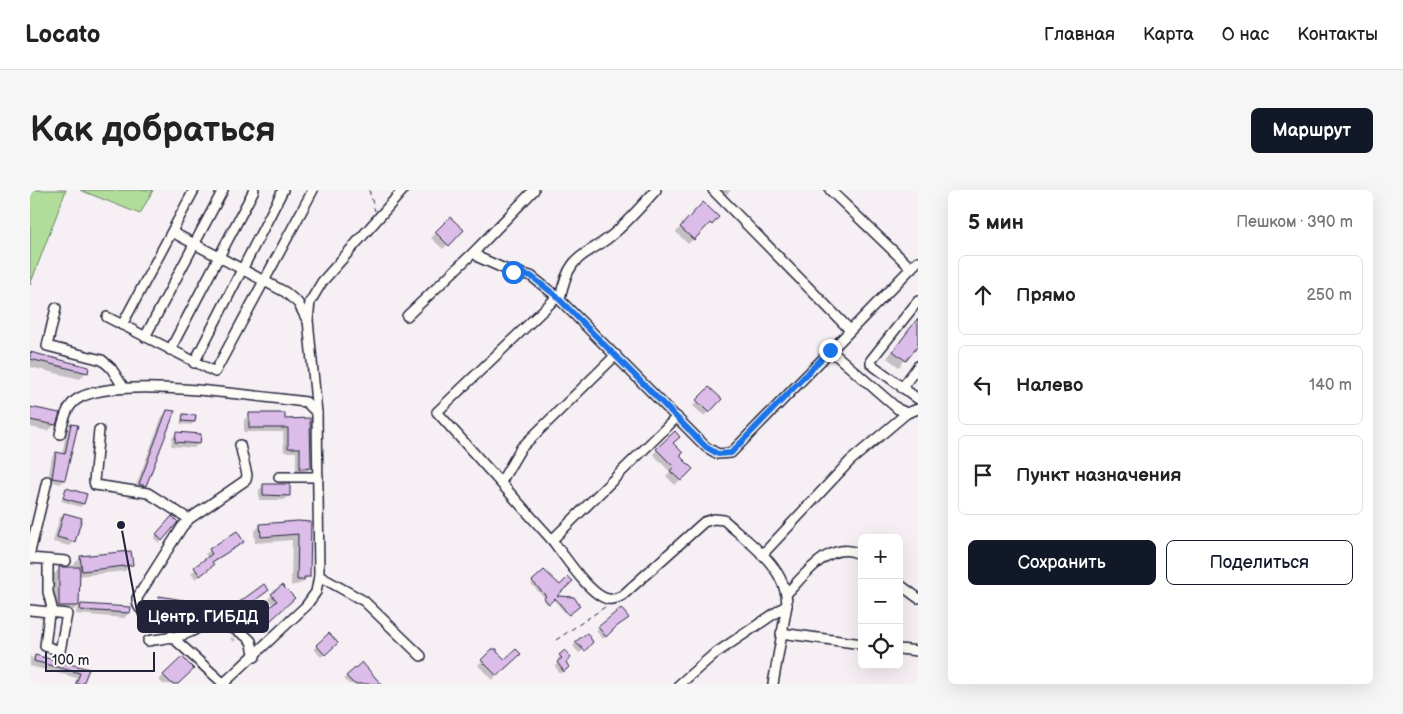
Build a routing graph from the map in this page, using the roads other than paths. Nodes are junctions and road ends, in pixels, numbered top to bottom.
1 (194, 190) edge
2 (223, 190) edge
3 (254, 190) edge
4 (283, 190) edge
5 (313, 190) edge
6 (403, 190) edge
7 (534, 190) edge
8 (656, 190) edge
9 (713, 190) edge
10 (830, 190) edge
11 (172, 232) junction
12 (194, 244) junction
13 (474, 252) junction
14 (219, 257) junction
15 (915, 264) edge
16 (242, 270) junction
17 (265, 281) junction
18 (559, 298) junction
19 (918, 301) edge
20 (56, 308) dead end
21 (407, 316) dead end
22 (107, 317) dead end
23 (308, 320) junction
24 (122, 325) junction
25 (850, 330) junction
26 (145, 337) junction
27 (170, 350) junction
28 (830, 350) junction
29 (616, 355) junction
30 (194, 363) junction
31 (918, 366) edge
32 (124, 388) junction
33 (902, 388) junction
34 (918, 399) edge
35 (918, 409) edge
36 (318, 413) junction
37 (907, 413) junction
38 (677, 417) junction
39 (99, 430) dead end
40 (60, 434) dead end
41 (240, 445) dead end
42 (279, 477) dead end
43 (318, 477) junction
44 (48, 481) dead end
45 (501, 482) junction
46 (35, 515) edge
47 (189, 519) junction
48 (552, 540) junction
49 (30, 552) edge
50 (759, 552) junction
51 (858, 554) edge
52 (30, 558) edge
53 (48, 561) junction
54 (66, 561) dead end
55 (319, 576) junction
56 (903, 587) edge
57 (787, 593) junction
58 (918, 598) edge
59 (787, 605) junction
60 (30, 610) edge
61 (204, 620) junction
62 (781, 632) junction
63 (171, 636) junction
64 (148, 640) dead end
65 (858, 643) edge
66 (903, 649) edge
67 (918, 651) edge
68 (421, 656) dead end
69 (255, 657) junction
70 (224, 684) edge
71 (680, 684) edge
72 (773, 684) edge

1 - 11 street
2 - 12 street
3 - 14 street
4 - 16 street
5 - 17 street
6 - 23 street
7 - 13 street
8 - 18 street
9 - 25 street
10 - 15 street
11 - 12 street
11 - 24 street
12 - 14 street
12 - 26 street
13 - 18 street
13 - 21 street
14 - 16 street
14 - 27 street
15 - 25 street
16 - 17 street
16 - 30 street
17 - 23 street
17 - 30 street
18 - 29 street
18 - 45 street
19 - 33 street
20 - 32 street
22 - 24 street
23 - 36 street
24 - 26 street
25 - 28 street
26 - 27 street
27 - 30 street
28 - 37 street
28 - 38 street
29 - 38 street
29 - 45 street
31 - 33 street
32 - 36 street
32 - 40 street
33 - 34 street
35 - 37 street
36 - 43 street
37 - 50 street
38 - 48 street
39 - 47 street
41 - 47 street
42 - 43 street
43 - 55 street
44 - 46 street
45 - 48 street
46 - 49 street
47 - 61 street
48 - 50 street
50 - 57 street
51 - 57 street
52 - 53 street
53 - 54 street
53 - 60 street
55 - 68 street
55 - 69 street
56 - 58 street
57 - 59 street
59 - 62 street
59 - 71 street
61 - 63 street
61 - 69 street
62 - 65 street
62 - 72 street
63 - 64 street
63 - 70 street
66 - 67 street
69 - 70 street

